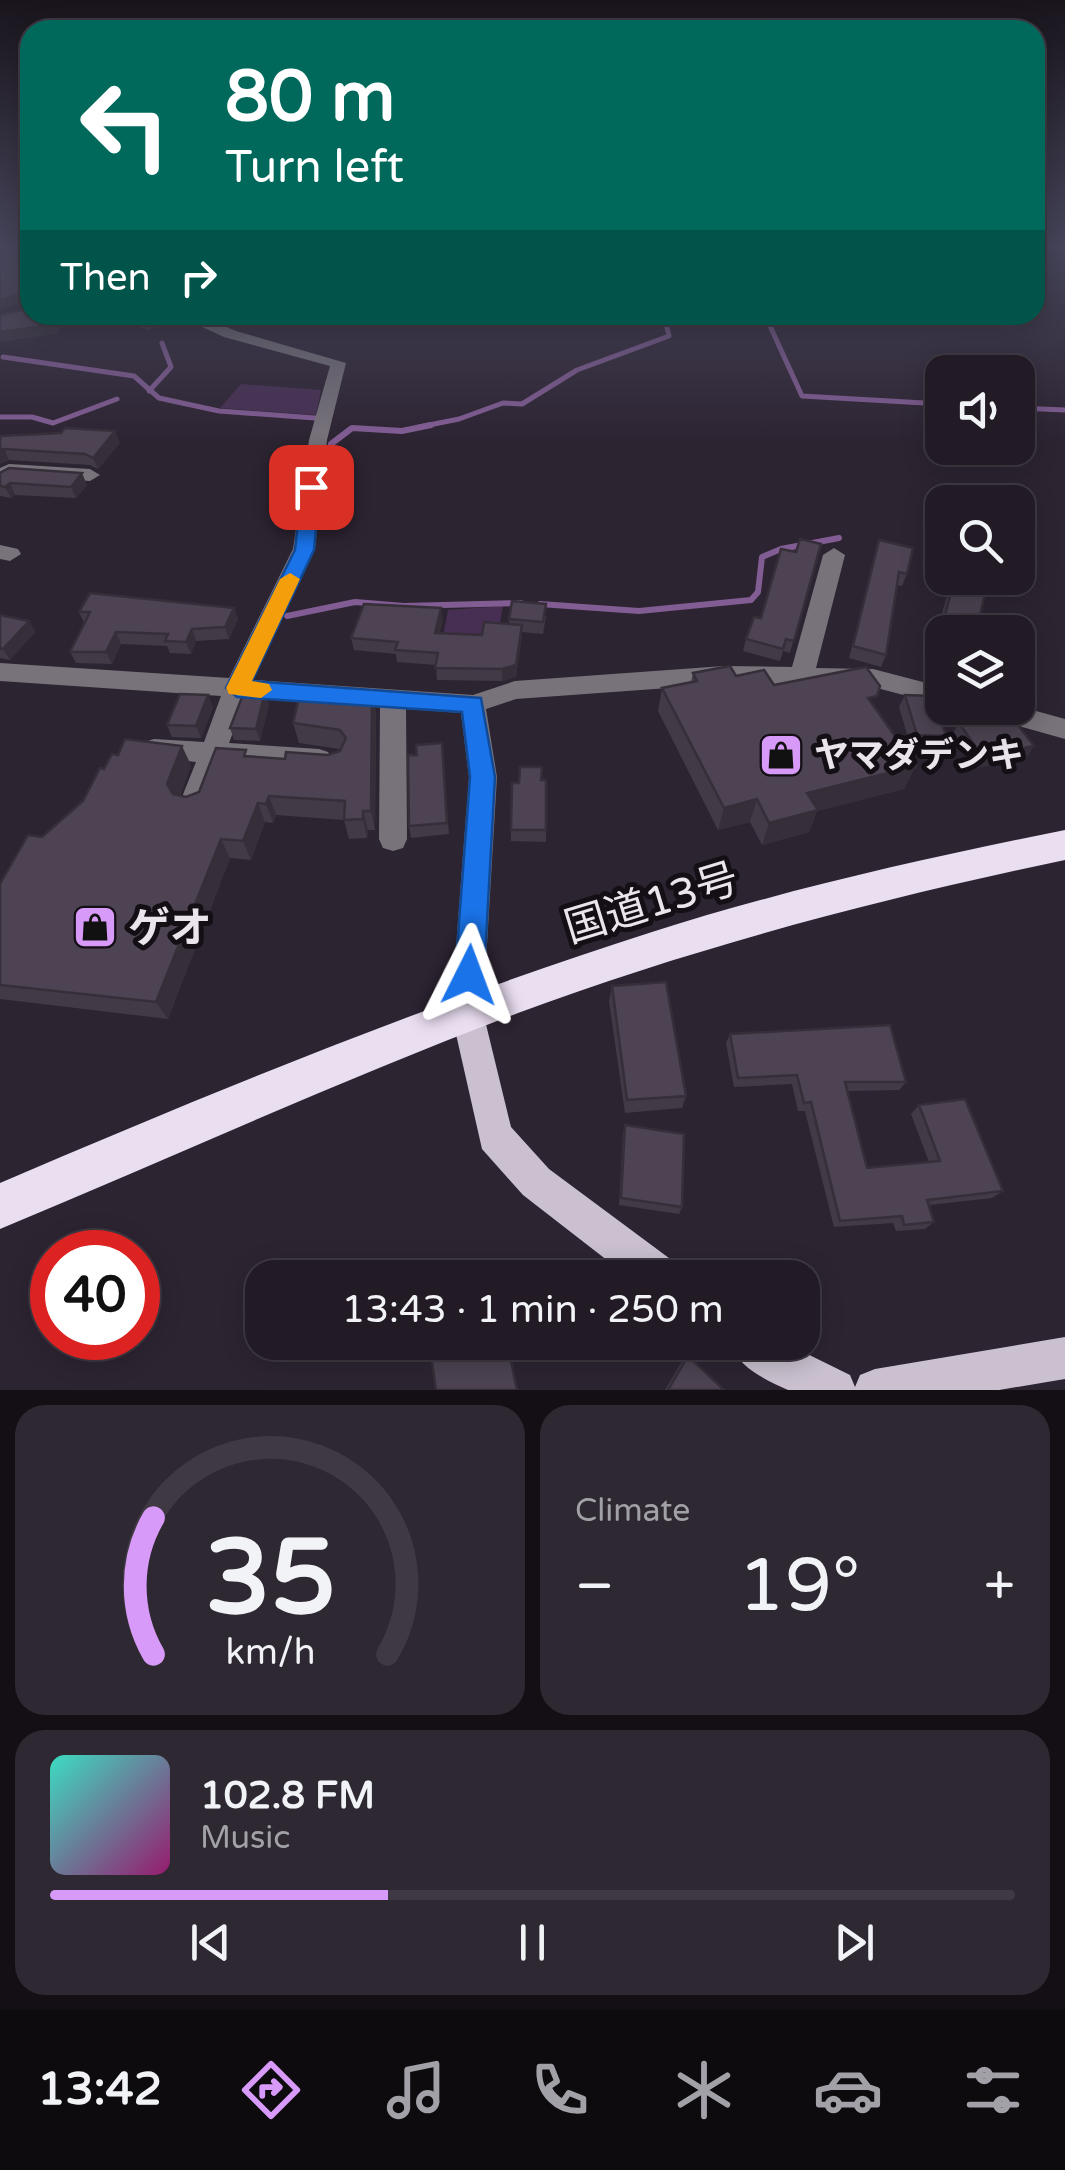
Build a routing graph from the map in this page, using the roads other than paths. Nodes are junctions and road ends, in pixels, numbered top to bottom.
1 (212, 325) edge
2 (90, 475) dead end
3 (0, 479) edge
4 (834, 554) dead end
5 (0, 672) edge
6 (802, 674) junction
7 (237, 688) junction
8 (925, 692) edge
9 (393, 698) junction
10 (473, 704) junction
11 (1035, 721) edge
12 (1065, 729) edge
13 (147, 749) edge
14 (213, 752) junction
15 (334, 760) edge
16 (194, 802) edge
17 (393, 839) dead end
18 (1065, 845) edge
19 (468, 1012) junction
20 (0, 1206) edge
21 (639, 1260) edge
22 (1065, 1358) edge
23 (772, 1360) edge
24 (835, 1390) edge
25 (875, 1390) edge

1 - 7 street
2 - 3 street
4 - 6 street
5 - 7 street
6 - 8 street
6 - 10 street
7 - 9 street
7 - 14 street
9 - 10 street
9 - 17 street
10 - 19 street
11 - 12 street
13 - 14 street
14 - 15 street
14 - 16 street
18 - 19 highway, 国道13号
19 - 20 highway, 国道13号
19 - 21 main road
22 - 25 main road
23 - 24 main road

